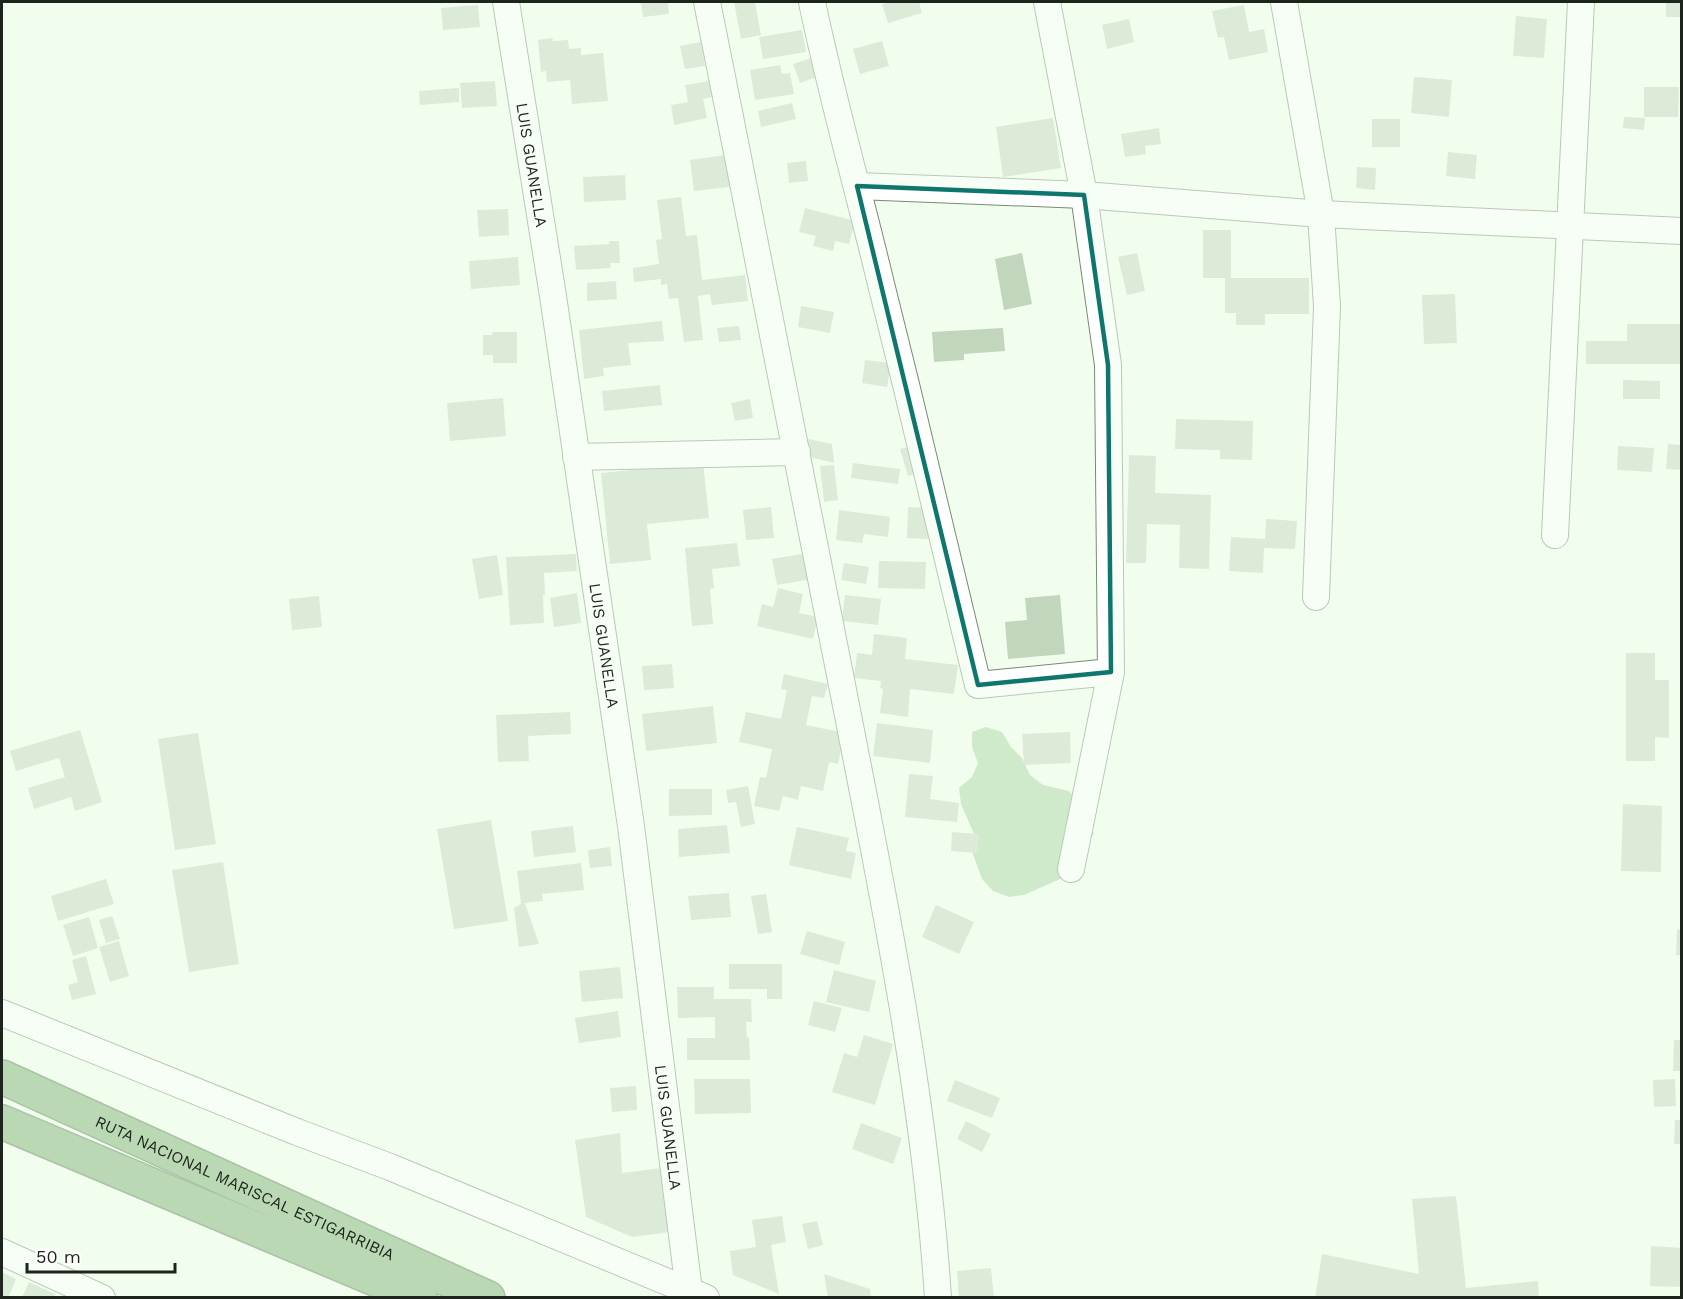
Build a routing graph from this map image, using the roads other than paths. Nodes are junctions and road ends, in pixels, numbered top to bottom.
1 (506, 2) edge
2 (707, 2) edge
3 (812, 2) edge
4 (1047, 2) edge
5 (1284, 2) edge
6 (1581, 2) edge
7 (857, 186) junction
8 (1084, 195) junction
9 (1321, 214) junction
10 (1570, 225) junction
11 (1682, 231) edge
12 (797, 452) junction
13 (576, 457) junction
14 (1555, 535) dead end
15 (1316, 597) dead end
16 (1111, 672) junction
17 (1071, 869) dead end
18 (2, 1013) edge
19 (2, 1077) edge
20 (2, 1122) edge
21 (2, 1252) edge
22 (698, 1294) edge
23 (102, 1298) edge
24 (420, 1298) edge
25 (488, 1298) edge
26 (938, 1298) edge

1 - 13 street, LUIS GUANELLA
2 - 12 street
3 - 7 street
4 - 8 street
5 - 9 street
6 - 10 street
7 - 8 street
7 - 16 street
8 - 9 street
8 - 16 street
9 - 10 street
9 - 15 street
10 - 11 street
10 - 14 street
12 - 13 street
12 - 26 street
13 - 22 street, LUIS GUANELLA
16 - 17 street
18 - 22 street
19 - 25 highway, RUTA NACIONAL MARISCAL ESTIGARRIBIA
20 - 24 highway, RUTA NACIONAL MARISCAL ESTIGARRIBIA
21 - 23 street

